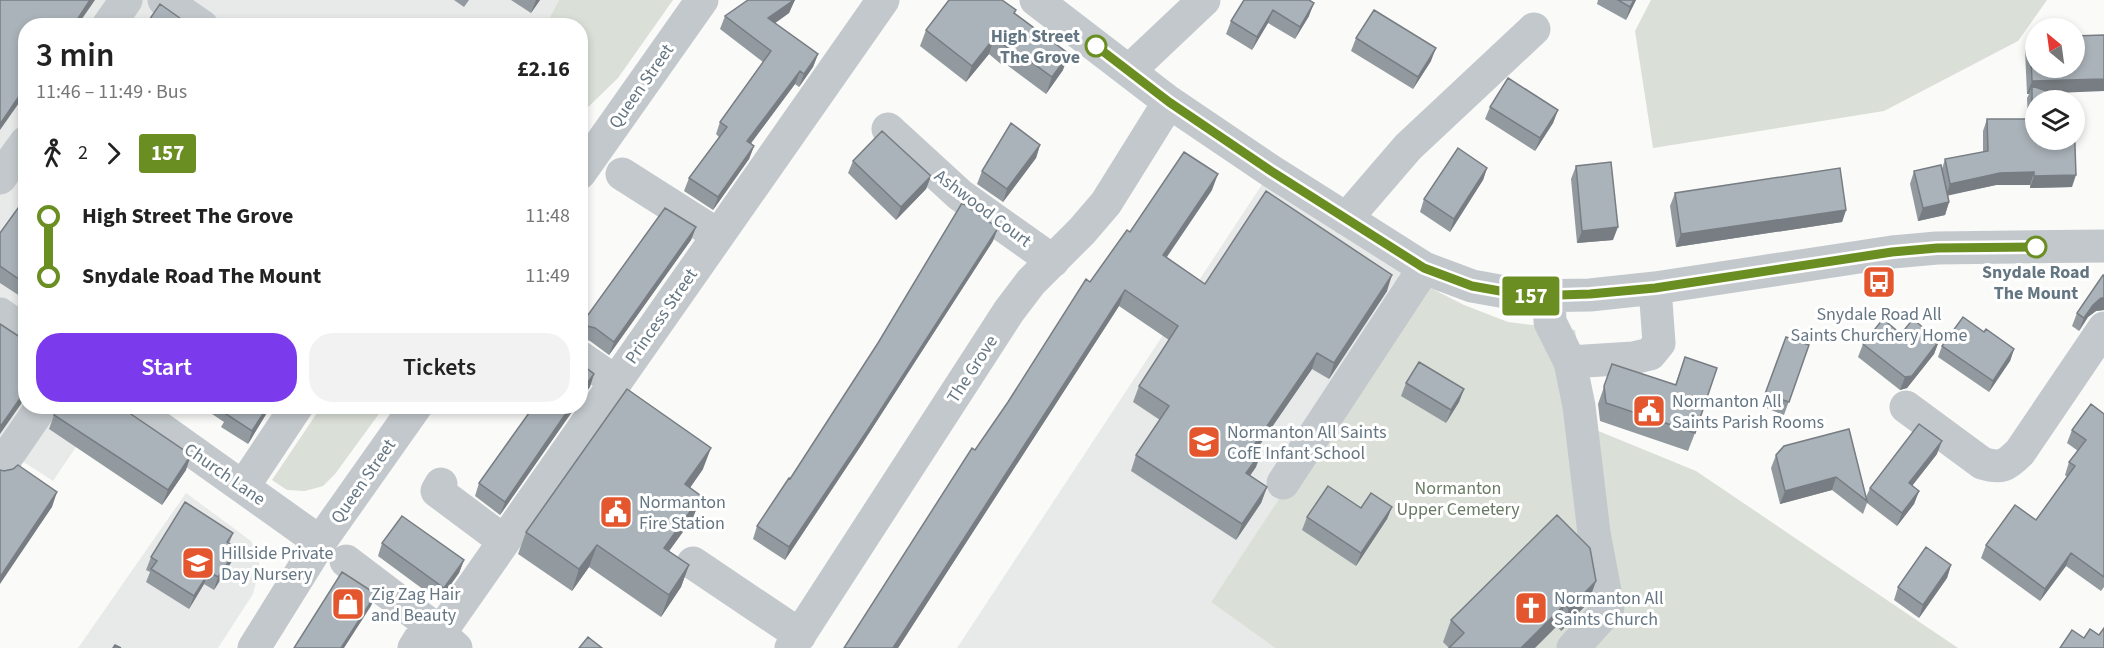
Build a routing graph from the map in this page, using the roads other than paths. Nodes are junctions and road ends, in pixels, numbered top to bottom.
1 (126, 0) edge
2 (164, 0) edge
3 (702, 0) edge
4 (883, 0) edge
5 (1036, 0) edge
6 (1204, 0) edge
7 (114, 18) edge
8 (190, 18) edge
9 (1534, 29) dead end
10 (1129, 71) junction
11 (1169, 102) junction
12 (888, 129) dead end
13 (18, 153) edge
14 (588, 162) edge
15 (622, 174) dead end
16 (0, 178) edge
17 (1346, 219) junction
18 (718, 235) junction
19 (2104, 246) edge
20 (1053, 261) junction
21 (1424, 268) junction
22 (1640, 289) junction
23 (1549, 295) junction
24 (0, 314) edge
25 (18, 326) edge
26 (2104, 328) edge
27 (1570, 362) junction
28 (588, 363) edge
29 (616, 382) junction
30 (1906, 406) dead end
31 (36, 414) edge
32 (140, 414) edge
33 (292, 414) edge
34 (410, 414) edge
35 (0, 467) edge
36 (1283, 483) dead end
37 (441, 484) dead end
38 (243, 487) junction
39 (504, 541) junction
40 (320, 542) junction
41 (346, 561) dead end
42 (693, 563) dead end
43 (435, 638) edge
44 (795, 642) edge
45 (254, 648) edge
46 (1573, 648) edge

1 - 7 street
2 - 8 street
3 - 14 street, Queen Street
4 - 18 street, Princess Street
5 - 10 street
6 - 10 street
9 - 17 street
10 - 11 street
11 - 17 street
11 - 20 street, The Grove
12 - 20 street, Ashwood Court
13 - 16 street
15 - 18 street
17 - 21 street
18 - 29 street, Princess Street
19 - 22 street
20 - 44 street, The Grove
21 - 23 street
21 - 36 street
22 - 23 street
22 - 27 street
23 - 27 street
24 - 25 street
26 - 30 street
27 - 46 street
28 - 29 street
29 - 39 street, Princess Street
31 - 35 street
32 - 38 street, Church Lane
33 - 38 street
34 - 40 street, Queen Street
37 - 39 street
38 - 40 street, Church Lane
39 - 43 street, Princess Street
40 - 45 street, Queen Street
41 - 43 street
42 - 44 street

